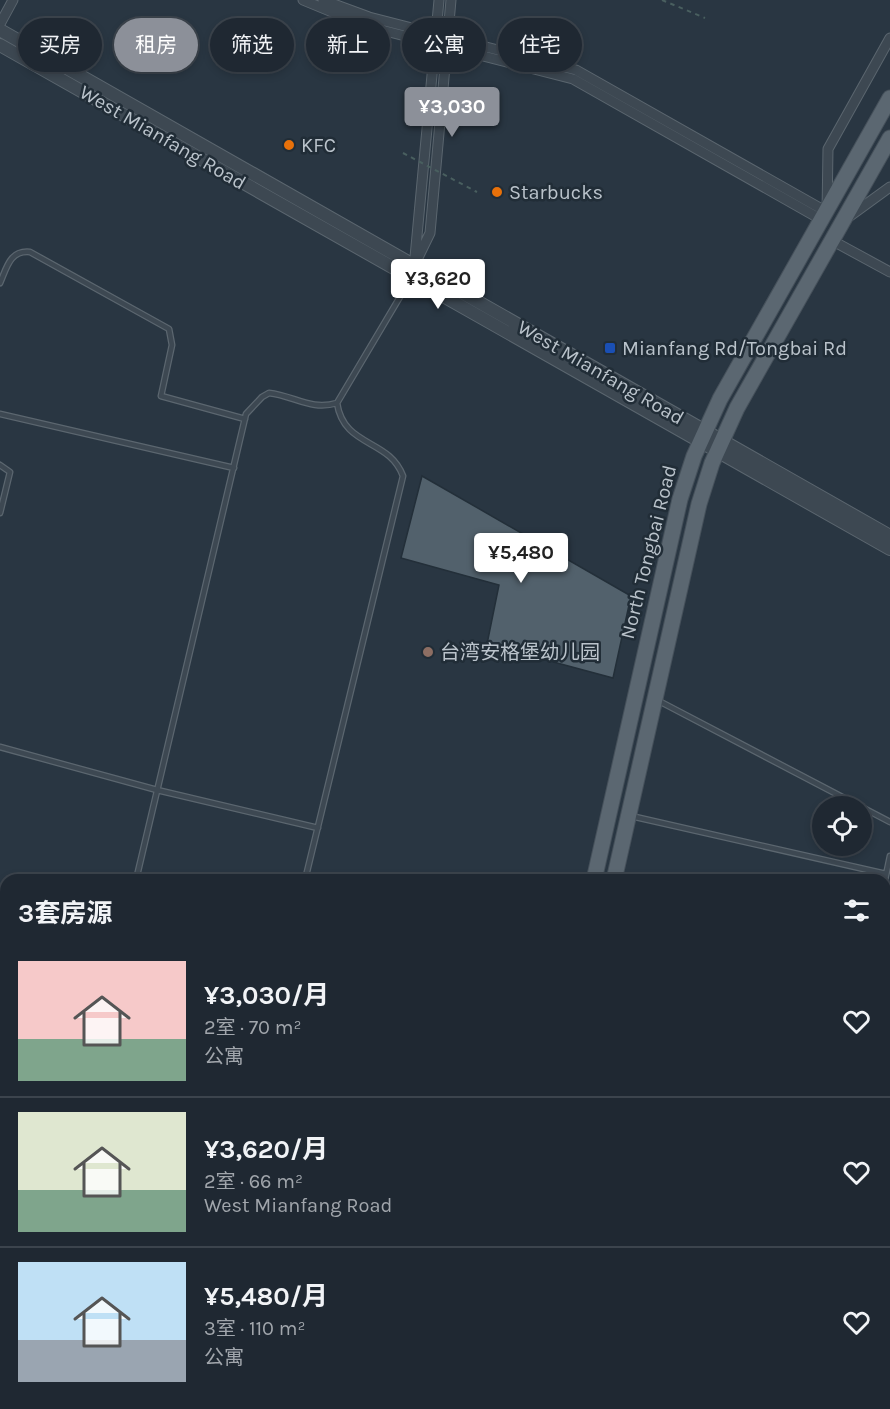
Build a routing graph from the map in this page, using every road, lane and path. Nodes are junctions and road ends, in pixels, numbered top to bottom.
1 (14, 0) edge
2 (303, 0) edge
3 (322, 0) edge
4 (439, 0) edge
5 (451, 0) edge
6 (662, 0) edge
7 (438, 18) edge
8 (450, 18) edge
9 (705, 18) dead end
10 (0, 24) edge
11 (402, 28) edge
12 (0, 30) edge
13 (402, 32) edge
14 (890, 38) edge
15 (0, 45) edge
16 (486, 50) edge
17 (433, 72) edge
18 (445, 72) edge
19 (890, 98) edge
20 (890, 138) edge
21 (403, 153) dead end
22 (890, 187) edge
23 (477, 192) dead end
24 (825, 216) junction
25 (845, 219) junction
26 (833, 241) junction
27 (413, 272) junction
28 (890, 272) edge
29 (0, 283) edge
30 (337, 403) junction
31 (0, 414) edge
32 (245, 419) junction
33 (703, 436) junction
34 (720, 446) junction
35 (0, 465) edge
36 (234, 468) junction
37 (0, 513) edge
38 (890, 536) edge
39 (890, 549) edge
40 (655, 699) junction
41 (0, 747) edge
42 (157, 790) junction
43 (628, 816) junction
44 (890, 822) edge
45 (318, 828) junction
46 (890, 856) edge
47 (137, 874) edge
48 (306, 874) edge
49 (595, 874) edge
50 (615, 874) edge
51 (886, 874) joint

1 - 10 street
2 - 13 street
3 - 11 street
4 - 7 street
5 - 8 street
6 - 9 path
12 - 27 street, West Mianfang Road
14 - 24 street
15 - 27 street, West Mianfang Road
16 - 24 street
17 - 27 street
18 - 27 street
19 - 24 main road, North Tongbai Road
20 - 25 main road, North Tongbai Road
21 - 23 path, bridge
22 - 25 street
24 - 33 main road, North Tongbai Road
25 - 26 main road, North Tongbai Road
26 - 28 street
26 - 34 main road, North Tongbai Road
27 - 30 lane
27 - 33 street, West Mianfang Road
29 - 32 lane
30 - 32 lane
30 - 45 lane
31 - 36 lane
32 - 36 lane
33 - 34 street, West Mianfang Road
33 - 49 main road, North Tongbai Road
34 - 38 street, West Mianfang Road
34 - 39 street, West Mianfang Road
34 - 40 main road, North Tongbai Road
35 - 37 lane
36 - 42 lane
40 - 43 main road, North Tongbai Road
40 - 44 lane
41 - 42 lane
42 - 45 lane
42 - 47 lane
43 - 50 main road, North Tongbai Road
43 - 51 lane
45 - 48 lane
46 - 51 lane

